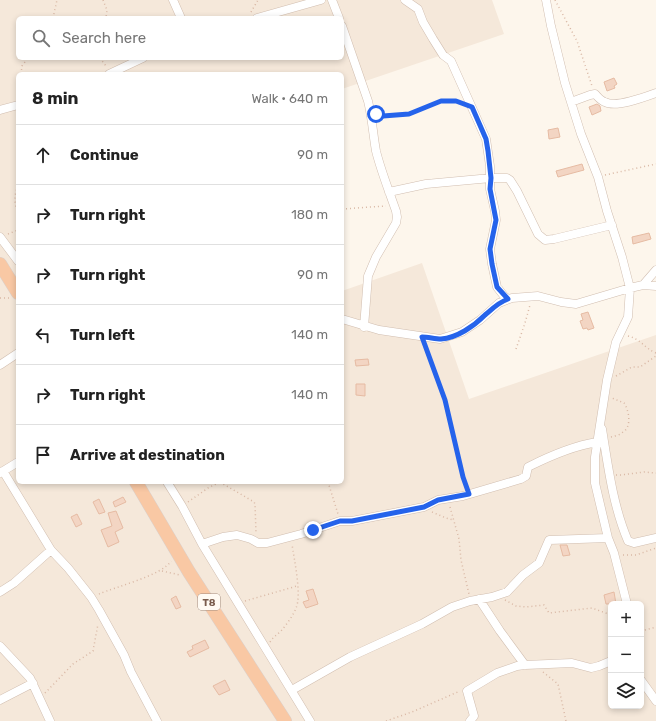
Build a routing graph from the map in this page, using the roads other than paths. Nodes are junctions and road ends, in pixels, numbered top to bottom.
1 (173, 0) edge
2 (332, 0) edge
3 (405, 0) edge
4 (546, 0) edge
5 (316, 1) edge
6 (179, 16) edge
7 (257, 16) edge
8 (338, 16) edge
9 (344, 31) edge
10 (140, 60) edge
11 (114, 72) edge
12 (656, 93) edge
13 (571, 102) junction
14 (16, 106) edge
15 (0, 110) edge
16 (491, 178) junction
17 (389, 192) junction
18 (612, 225) junction
19 (0, 237) edge
20 (16, 258) edge
21 (0, 264) edge
22 (656, 270) edge
23 (643, 285) junction
24 (656, 286) edge
25 (630, 288) junction
26 (16, 289) edge
27 (508, 299) junction
28 (344, 319) edge
29 (364, 327) junction
30 (16, 354) edge
31 (0, 365) edge
32 (600, 440) junction
33 (16, 463) edge
34 (1, 472) edge
35 (137, 484) edge
36 (168, 484) edge
37 (608, 538) junction
38 (656, 538) edge
39 (202, 544) junction
40 (51, 550) junction
41 (0, 592) edge
42 (479, 599) junction
43 (626, 601) edge
44 (0, 646) edge
45 (608, 662) edge
46 (525, 664) junction
47 (33, 683) junction
48 (644, 684) edge
49 (292, 690) junction
50 (0, 700) edge
51 (656, 701) edge
52 (50, 721) edge
53 (157, 721) edge
54 (285, 721) edge
55 (310, 721) edge
56 (470, 721) edge

1 - 6 street
2 - 8 street
3 - 16 street
4 - 13 street
5 - 7 street
9 - 17 street
10 - 11 street
12 - 13 street
13 - 18 street
14 - 15 street
16 - 17 street
16 - 18 street
16 - 27 street
17 - 29 street
18 - 25 street
19 - 20 street
21 - 26 highway
22 - 23 street
23 - 24 street
23 - 25 street
25 - 27 street
25 - 32 street
27 - 29 street
28 - 29 street
30 - 31 street
32 - 37 street
32 - 38 street
32 - 39 street
33 - 34 street
34 - 40 street
35 - 54 highway, T8
36 - 39 street
37 - 42 street
37 - 43 street
39 - 49 street
40 - 41 street
40 - 53 street
42 - 46 street
42 - 49 street
44 - 47 street
45 - 46 street
46 - 56 street
47 - 50 street
47 - 52 street
48 - 51 street
49 - 55 street

